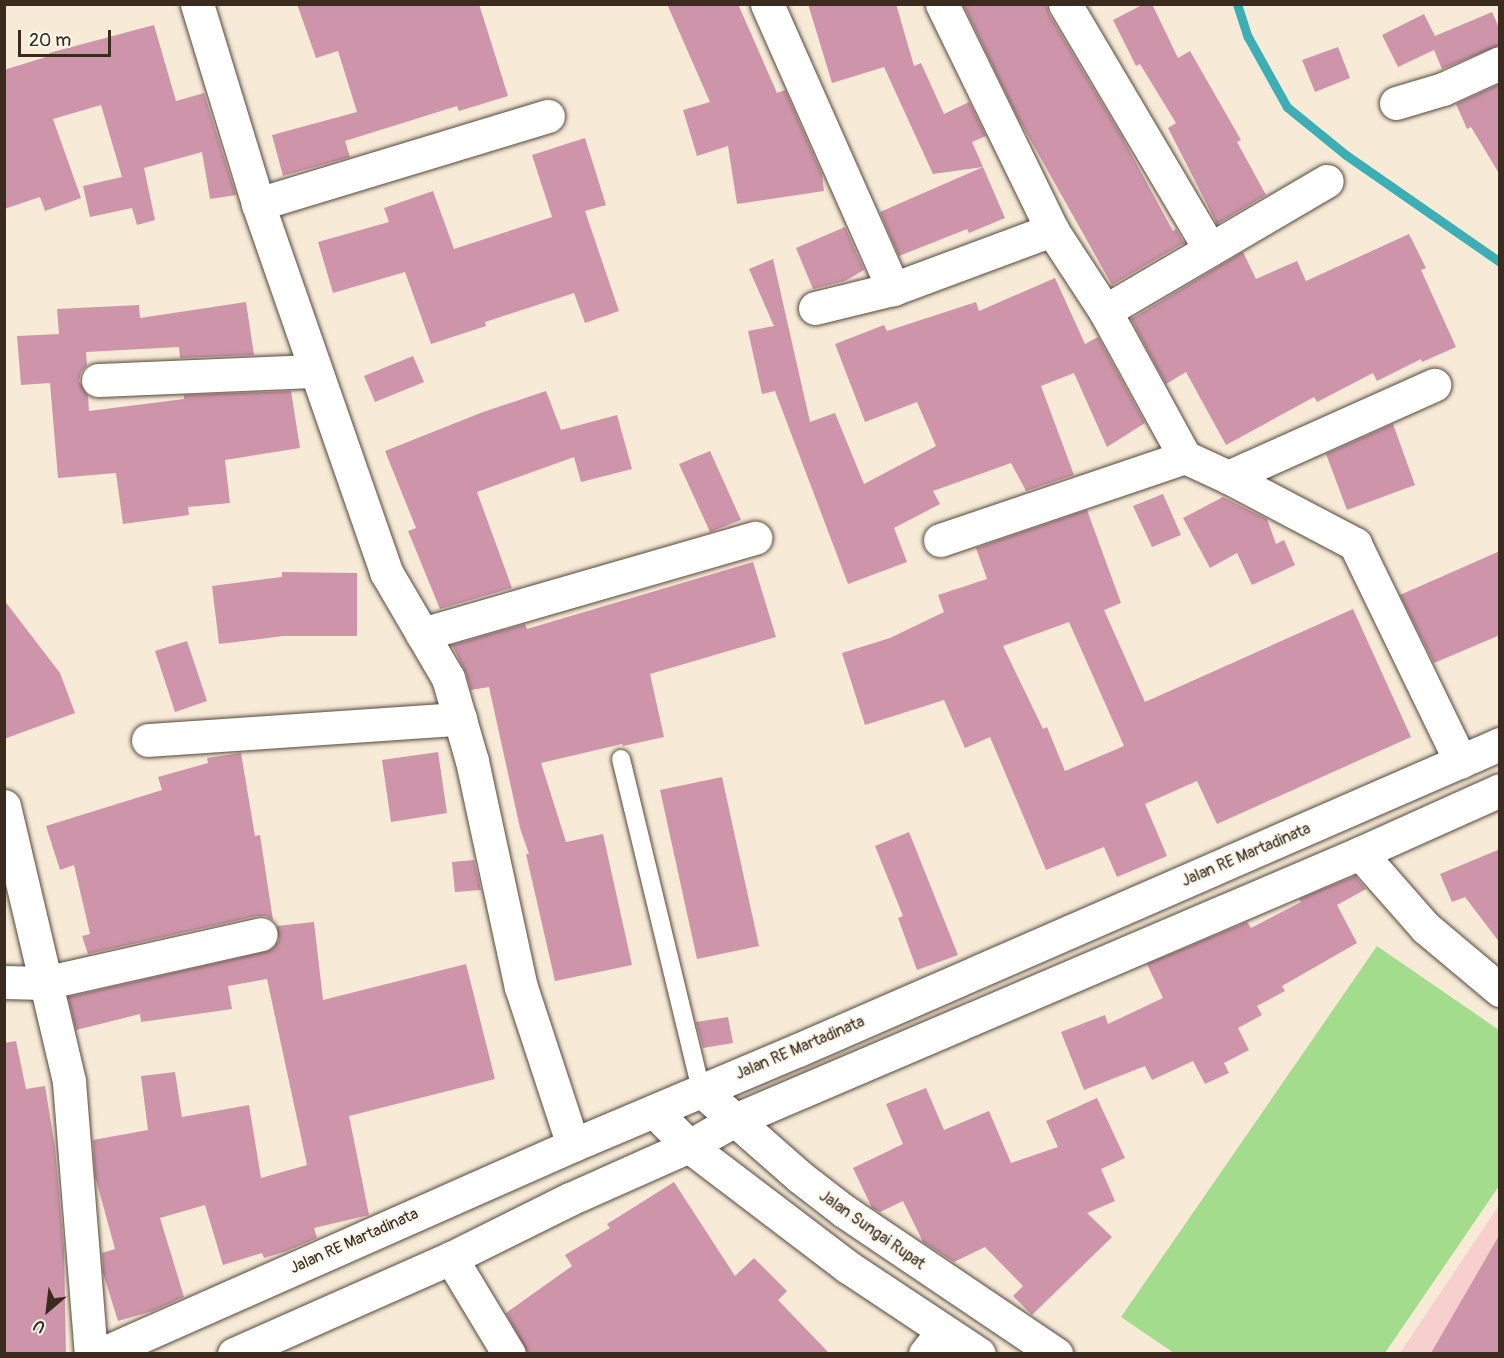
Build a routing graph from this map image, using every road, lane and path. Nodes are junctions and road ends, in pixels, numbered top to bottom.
1 (197, 4) edge
2 (767, 4) edge
3 (942, 4) edge
4 (1065, 4) edge
5 (1500, 63) edge
6 (1396, 103) dead end
7 (548, 116) dead end
8 (1327, 181) dead end
9 (258, 204) junction
10 (1052, 230) junction
11 (1210, 249) junction
12 (893, 288) junction
13 (815, 308) dead end
14 (1105, 310) junction
15 (314, 371) junction
16 (98, 380) dead end
17 (1434, 385) dead end
18 (1185, 457) junction
19 (1228, 477) junction
20 (755, 538) dead end
21 (940, 540) dead end
22 (422, 634) junction
23 (460, 719) junction
24 (148, 740) dead end
25 (1500, 744) edge
26 (621, 759) dead end
27 (1461, 762) junction
28 (1500, 790) edge
29 (4, 806) edge
30 (1360, 853) junction
31 (261, 934) dead end
32 (4, 982) edge
33 (44, 983) junction
34 (1500, 990) edge
35 (701, 1090) junction
36 (654, 1111) junction
37 (735, 1120) junction
38 (573, 1145) junction
39 (689, 1146) junction
40 (451, 1258) junction
41 (934, 1342) edge
42 (91, 1353) edge
43 (101, 1353) edge
44 (234, 1353) edge
45 (509, 1353) edge
46 (979, 1353) edge
47 (1056, 1353) edge

1 - 9 main road
2 - 12 main road
3 - 10 main road
4 - 11 main road
5 - 6 main road
7 - 9 main road
8 - 11 main road
9 - 15 main road
10 - 12 main road
10 - 14 main road
11 - 14 main road
12 - 13 main road
14 - 18 main road
15 - 16 main road
15 - 22 main road
17 - 19 main road
18 - 19 main road
18 - 21 main road
19 - 27 main road
20 - 22 main road
22 - 23 main road
23 - 24 main road
23 - 38 main road
25 - 27 main road, Jalan RE Martadinata
26 - 35 lane
27 - 35 main road, Jalan RE Martadinata
28 - 30 main road
29 - 33 main road
30 - 34 main road
30 - 37 main road
31 - 33 main road
32 - 33 main road
33 - 42 main road
35 - 36 main road, Jalan RE Martadinata
35 - 37 main road, Jalan Sungai Rupat
36 - 38 main road, Jalan RE Martadinata
36 - 39 main road
37 - 39 main road
37 - 47 main road, Jalan Sungai Rupat
38 - 43 main road, Jalan RE Martadinata
39 - 40 main road
39 - 41 main road
40 - 44 main road
40 - 45 main road
41 - 46 main road

